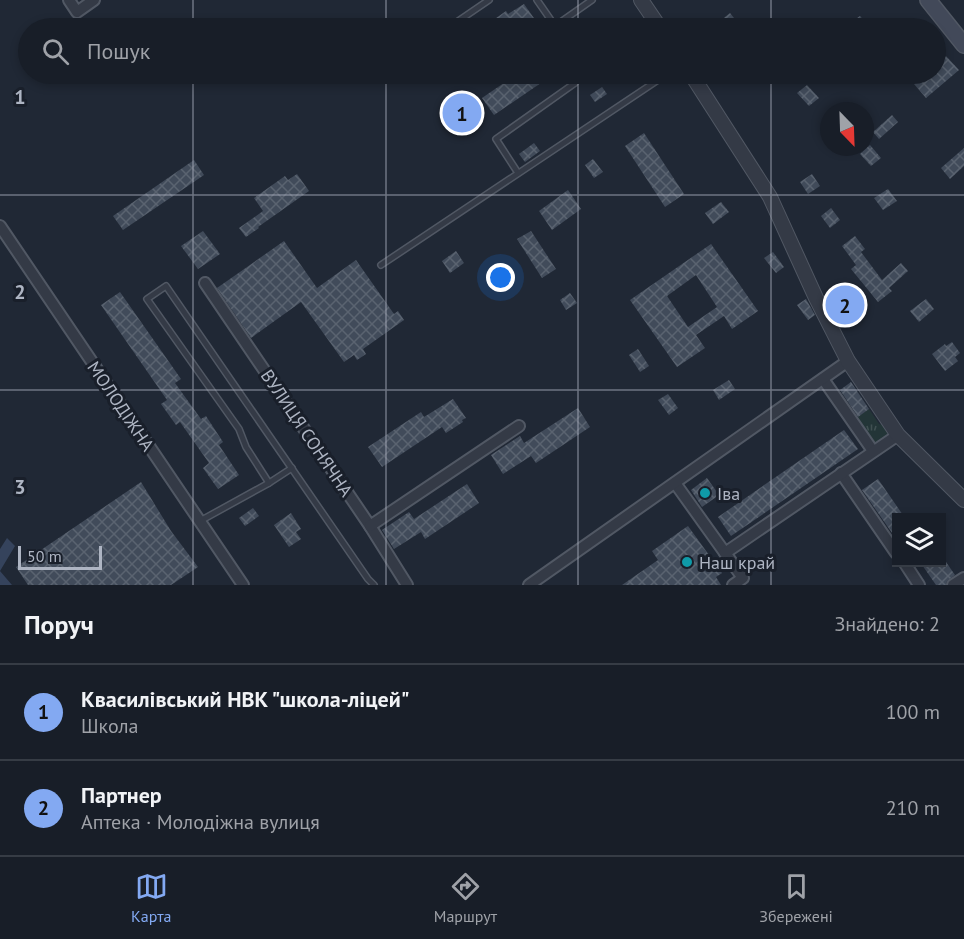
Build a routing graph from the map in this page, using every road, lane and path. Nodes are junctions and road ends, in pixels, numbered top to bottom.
1 (69, 0) edge
2 (94, 0) edge
3 (489, 0) edge
4 (537, 0) edge
5 (592, 0) edge
6 (641, 0) edge
7 (928, 0) edge
8 (463, 18) edge
9 (550, 18) edge
10 (568, 18) edge
11 (653, 18) edge
12 (942, 18) edge
13 (946, 22) edge
14 (964, 45) edge
15 (574, 84) edge
16 (652, 84) edge
17 (697, 84) edge
18 (518, 173) junction
19 (0, 226) edge
20 (381, 265) dead end
21 (205, 283) dead end
22 (848, 361) junction
23 (823, 379) junction
24 (519, 426) dead end
25 (898, 435) junction
26 (873, 451) junction
27 (292, 468) junction
28 (841, 473) junction
29 (269, 483) junction
30 (675, 483) junction
31 (964, 500) edge
32 (200, 521) junction
33 (370, 526) junction
34 (892, 545) edge
35 (725, 553) junction
36 (907, 567) edge
37 (964, 578) edge
38 (243, 585) edge
39 (374, 585) edge
40 (407, 585) edge
41 (529, 585) edge
42 (733, 585) edge
43 (919, 585) edge
44 (953, 585) edge

1 - 2 street
3 - 8 lane
4 - 9 lane
5 - 10 lane
6 - 11 street
7 - 12 main road
13 - 14 main road
15 - 18 lane
16 - 18 lane
17 - 22 street
18 - 20 lane
19 - 32 street, МОЛОДІЖНА
21 - 33 street, ВУЛИЦЯ СОНЯЧНА
22 - 23 street
22 - 25 street
23 - 26 street
23 - 30 street
24 - 33 street
25 - 26 street
25 - 31 street
26 - 28 street
27 - 29 lane
27 - 29 lane
27 - 39 lane
28 - 34 street
28 - 35 street
29 - 32 lane
30 - 35 street
30 - 41 street
32 - 38 street, МОЛОДІЖНА
33 - 40 street, ВУЛИЦЯ СОНЯЧНА
35 - 42 street
36 - 43 street
37 - 44 street

